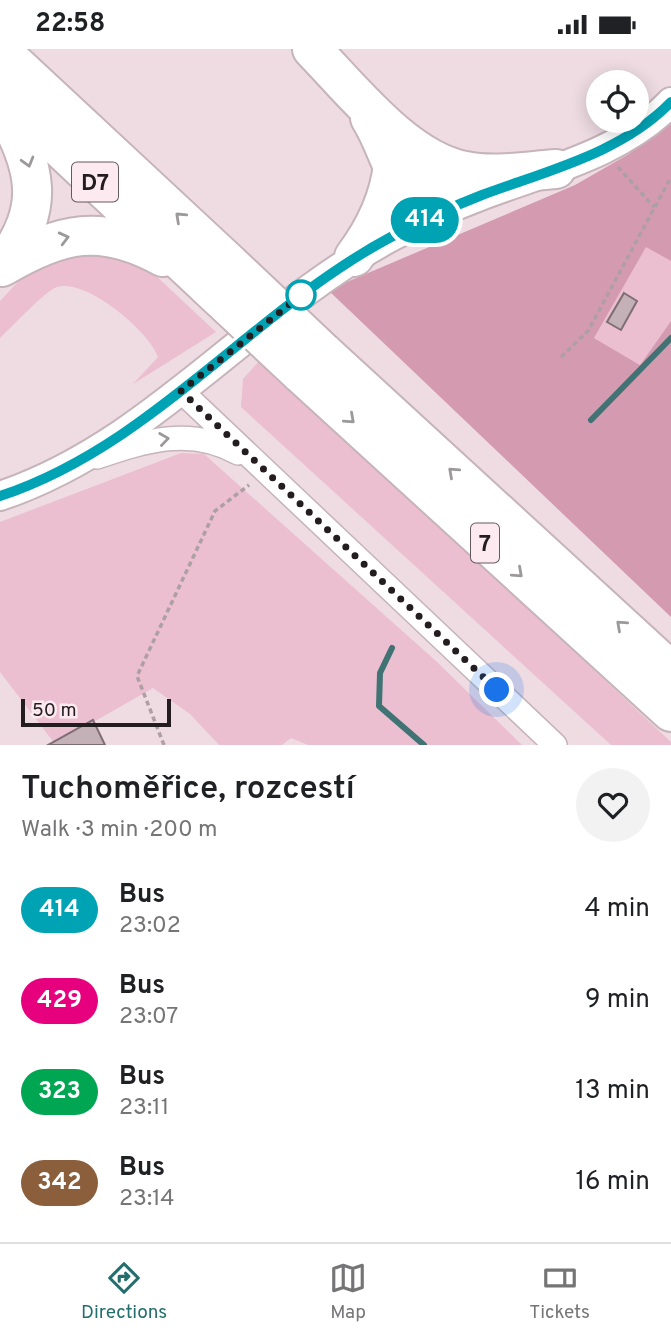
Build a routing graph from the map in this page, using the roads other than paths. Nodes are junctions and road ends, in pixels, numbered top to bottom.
1 (312, 49) edge
2 (0, 50) edge
3 (0, 92) edge
4 (0, 100) edge
5 (671, 102) edge
6 (408, 159) junction
7 (556, 169) junction
8 (441, 212) junction
9 (354, 257) junction
10 (1, 267) edge
11 (209, 274) junction
12 (311, 363) junction
13 (181, 391) junction
14 (75, 465) junction
15 (263, 468) junction
16 (0, 496) edge
17 (671, 671) edge
18 (671, 712) edge
19 (555, 745) edge

1 - 6 highway
11 -> 2 highway, 7
3 - 11 highway, D7
4 -> 10 highway
5 - 7 street
6 - 7 highway
6 - 8 highway
6 - 9 highway
7 - 8 street
8 - 9 street
9 - 13 street
10 -> 11 highway
11 - 12 highway, 7, bridge
17 -> 12 highway, 7
12 -> 18 highway, 7
13 - 14 street
13 - 15 street
14 -> 15 street
14 - 16 street
15 - 19 street

